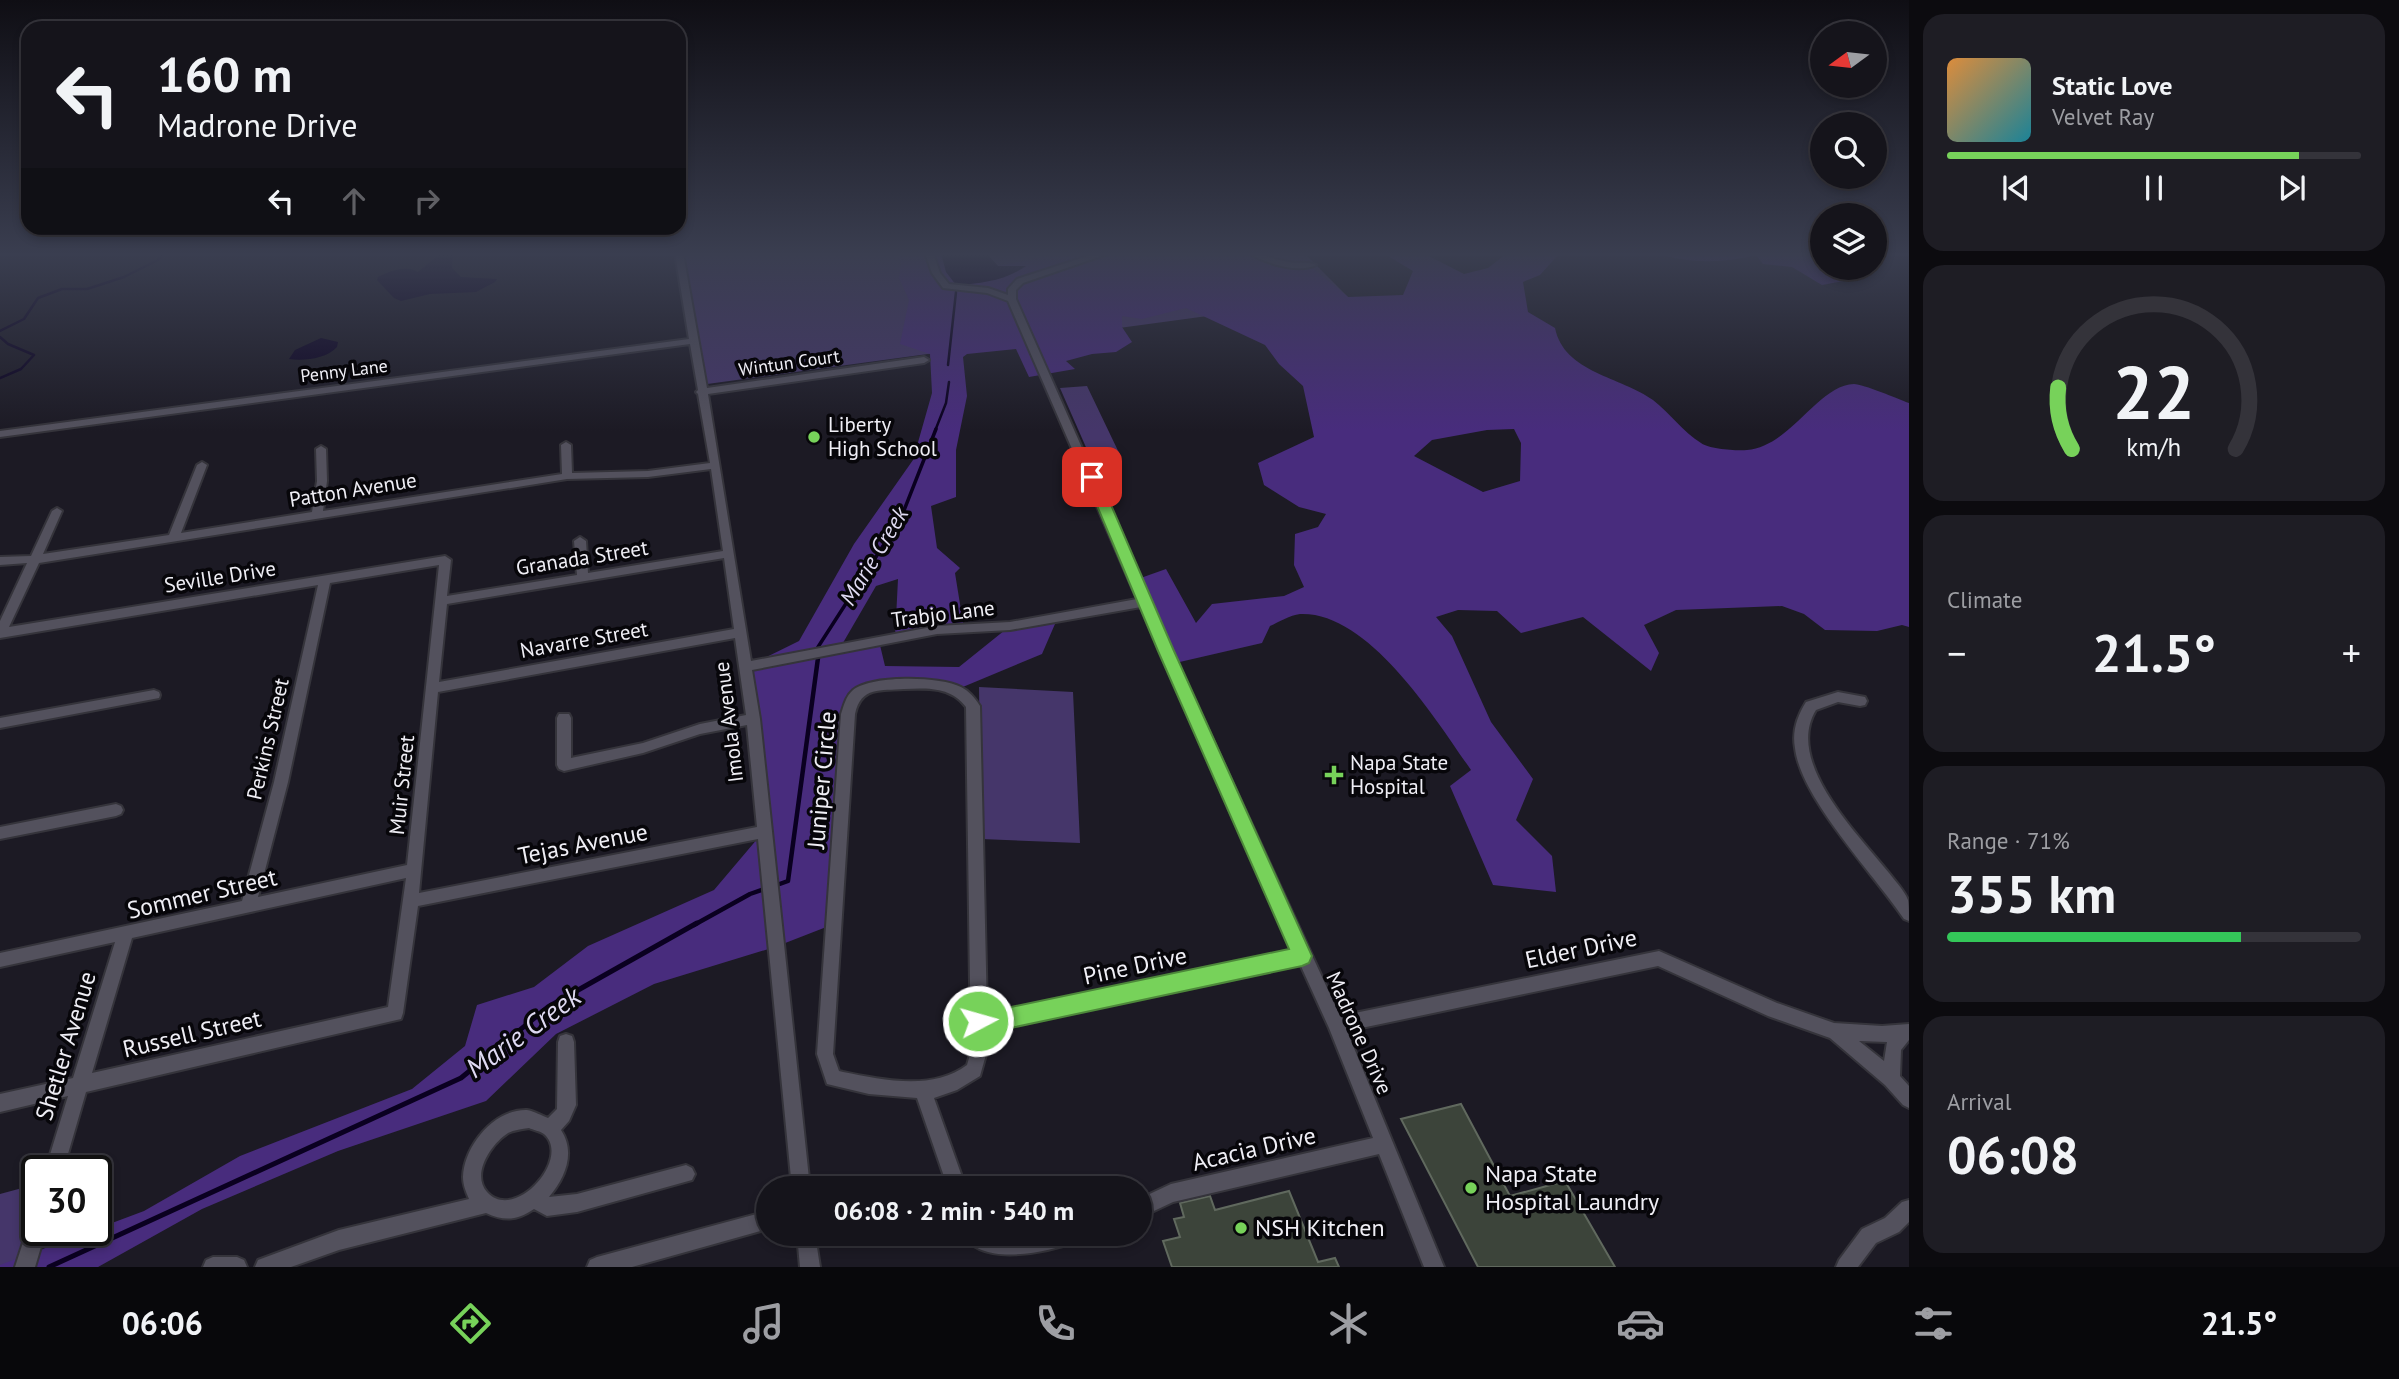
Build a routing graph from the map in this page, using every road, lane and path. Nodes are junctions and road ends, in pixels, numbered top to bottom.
1 (688, 312) edge
2 (1018, 312) edge
3 (692, 341) junction
4 (924, 360) dead end
5 (701, 392) junction
6 (0, 434) edge
7 (566, 444) dead end
8 (321, 449) dead end
9 (202, 466) dead end
10 (713, 466) junction
11 (567, 476) junction
12 (57, 511) dead end
13 (317, 515) junction
14 (174, 537) junction
15 (580, 541) dead end
16 (728, 554) junction
17 (37, 559) junction
18 (446, 560) joint
19 (0, 561) edge
20 (583, 578) junction
21 (325, 580) junction
22 (442, 601) junction
23 (1145, 602) junction
24 (741, 632) junction
25 (0, 633) edge
26 (746, 667) junction
27 (434, 688) junction
28 (154, 695) dead end
29 (1860, 701) dead end
30 (564, 718) dead end
31 (753, 719) junction
32 (0, 723) edge
33 (116, 810) dead end
34 (0, 832) edge
35 (764, 832) junction
36 (414, 870) junction
37 (411, 901) junction
38 (771, 905) joint
39 (248, 906) junction
40 (1909, 914) edge
41 (125, 935) junction
42 (1302, 956) junction
43 (0, 960) edge
44 (395, 1013) joint
45 (978, 1021) junction
46 (1336, 1025) junction
47 (1834, 1031) junction
48 (1905, 1032) edge
49 (566, 1042) dead end
50 (1891, 1079) junction
51 (79, 1085) junction
52 (922, 1089) junction
53 (1909, 1099) edge
54 (0, 1103) edge
55 (551, 1128) junction
56 (1384, 1144) junction
57 (59, 1155) edge
58 (686, 1174) dead end
59 (800, 1176) edge
60 (953, 1176) edge
61 (535, 1199) junction
62 (1152, 1202) edge
63 (485, 1204) junction
64 (1909, 1209) edge
65 (460, 1210) joint
66 (756, 1223) edge
67 (31, 1246) edge
68 (807, 1246) edge
69 (984, 1246) edge
70 (1023, 1246) edge
71 (25, 1267) edge
72 (213, 1267) edge
73 (237, 1267) edge
74 (265, 1267) edge
75 (597, 1267) edge
76 (810, 1267) edge
77 (1434, 1267) edge
78 (1846, 1267) edge

1 - 3 street, Imola Avenue
2 - 23 street, Madrone Drive
3 - 5 street, Imola Avenue
3 - 6 street, Penny Lane
4 - 5 street, Wintun Court
5 - 10 street, Imola Avenue
7 - 11 street
8 - 13 street
9 - 14 street
10 - 11 street, Patton Avenue
10 - 16 street, Imola Avenue
11 - 13 street, Patton Avenue
12 - 17 street
13 - 14 street, Patton Avenue
14 - 17 street, Patton Avenue
15 - 20 street
16 - 20 street, Granada Street
16 - 24 street, Imola Avenue
17 - 19 street, Patton Avenue
17 - 25 street
18 - 21 street, Seville Drive
18 - 22 street, Muir Street
20 - 22 street, Granada Street
21 - 25 street, Seville Drive
21 - 39 street, Perkins Street
22 - 27 street, Muir Street
23 - 26 street, Trabjo Lane
23 - 42 street, Madrone Drive
24 - 26 street, Imola Avenue
24 - 27 street, Navarre Street
26 - 31 street, Imola Avenue
27 - 36 street, Muir Street
28 - 32 street
29 - 40 street
30 - 31 street
31 - 35 street, Imola Avenue
33 - 34 street
35 - 37 street, Tejas Avenue
35 - 38 street, Imola Avenue
36 - 37 street, Muir Street
36 - 39 street, Sommer Street
37 - 44 street, Muir Street
38 - 59 street, Imola Avenue
39 - 41 street, Sommer Street
41 - 43 street, Sommer Street
41 - 51 street, Shetler Avenue
42 - 45 street, Pine Drive
42 - 46 street, Madrone Drive
44 - 51 street, Russell Street
45 - 52 street, Juniper Circle
45 - 52 street, Juniper Circle
46 - 47 street, Elder Drive
46 - 56 street, Madrone Drive
47 - 48 street, Elder Drive
47 - 50 street
48 - 50 street
49 - 55 street
50 - 53 street
51 - 54 street, Russell Street
51 - 57 street, Shetler Avenue
52 - 60 street
55 - 61 street
55 - 63 street
56 - 62 street, Acacia Drive
56 - 77 street, Madrone Drive
58 - 61 street
61 - 63 street
63 - 65 street
64 - 78 street
65 - 74 street
66 - 75 street
67 - 71 street
68 - 76 street
69 - 70 street
72 - 73 street

